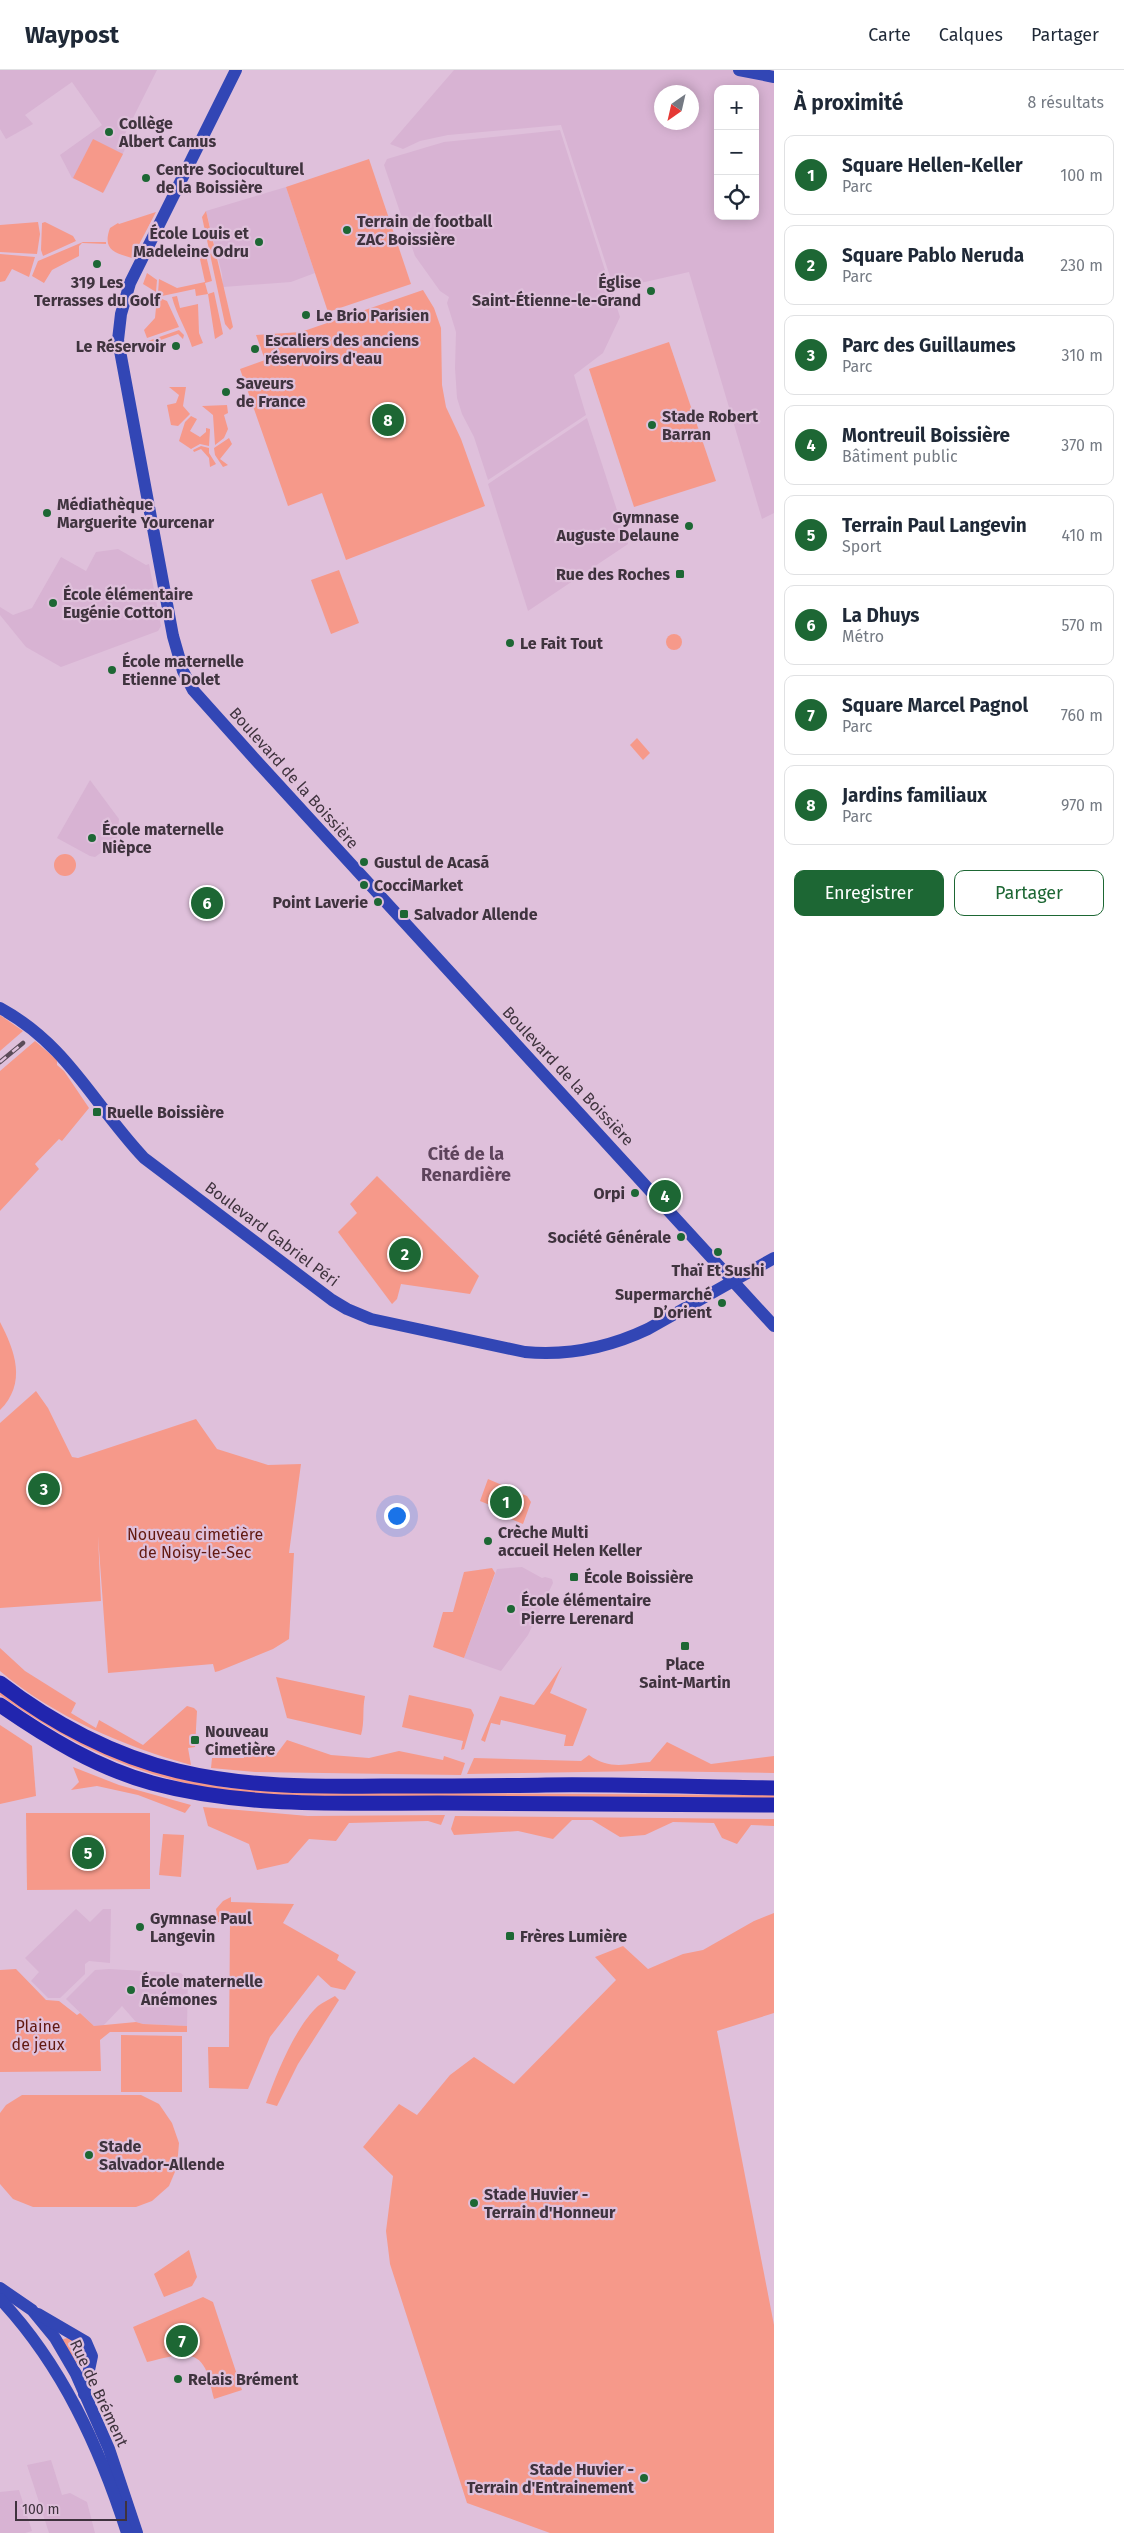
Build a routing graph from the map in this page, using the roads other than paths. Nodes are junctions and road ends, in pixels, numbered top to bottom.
1 (236, 70) edge
2 (740, 70) edge
3 (774, 77) edge
4 (0, 1008) edge
5 (774, 1258) edge
6 (734, 1282) junction
7 (774, 1326) edge
8 (0, 1683) edge
9 (0, 1705) edge
10 (774, 1778) edge
11 (731, 1788) junction
12 (774, 1788) edge
13 (774, 1806) edge
14 (0, 2288) edge
15 (0, 2299) edge
16 (32, 2310) junction
17 (73, 2333) junction
18 (48, 2347) junction
19 (82, 2375) junction
20 (127, 2533) edge
21 (137, 2533) edge

1 - 6 main road, Boulevard de la Boissière
2 - 3 main road
4 - 6 main road, Boulevard Gabriel Péri
5 - 6 main road, Boulevard Gabriel Péri
6 - 7 main road, Boulevard de la Boissière
8 - 11 highway
9 - 13 highway
10 - 11 highway
11 - 12 highway
14 - 16 main road, Rue de Brément
15 - 18 main road
16 - 17 main road
16 - 18 main road, Rue de Brément
17 - 18 main road
17 - 19 main road
18 - 19 main road
18 - 20 main road, Rue de Brément
19 - 21 main road, Rue de Brément

